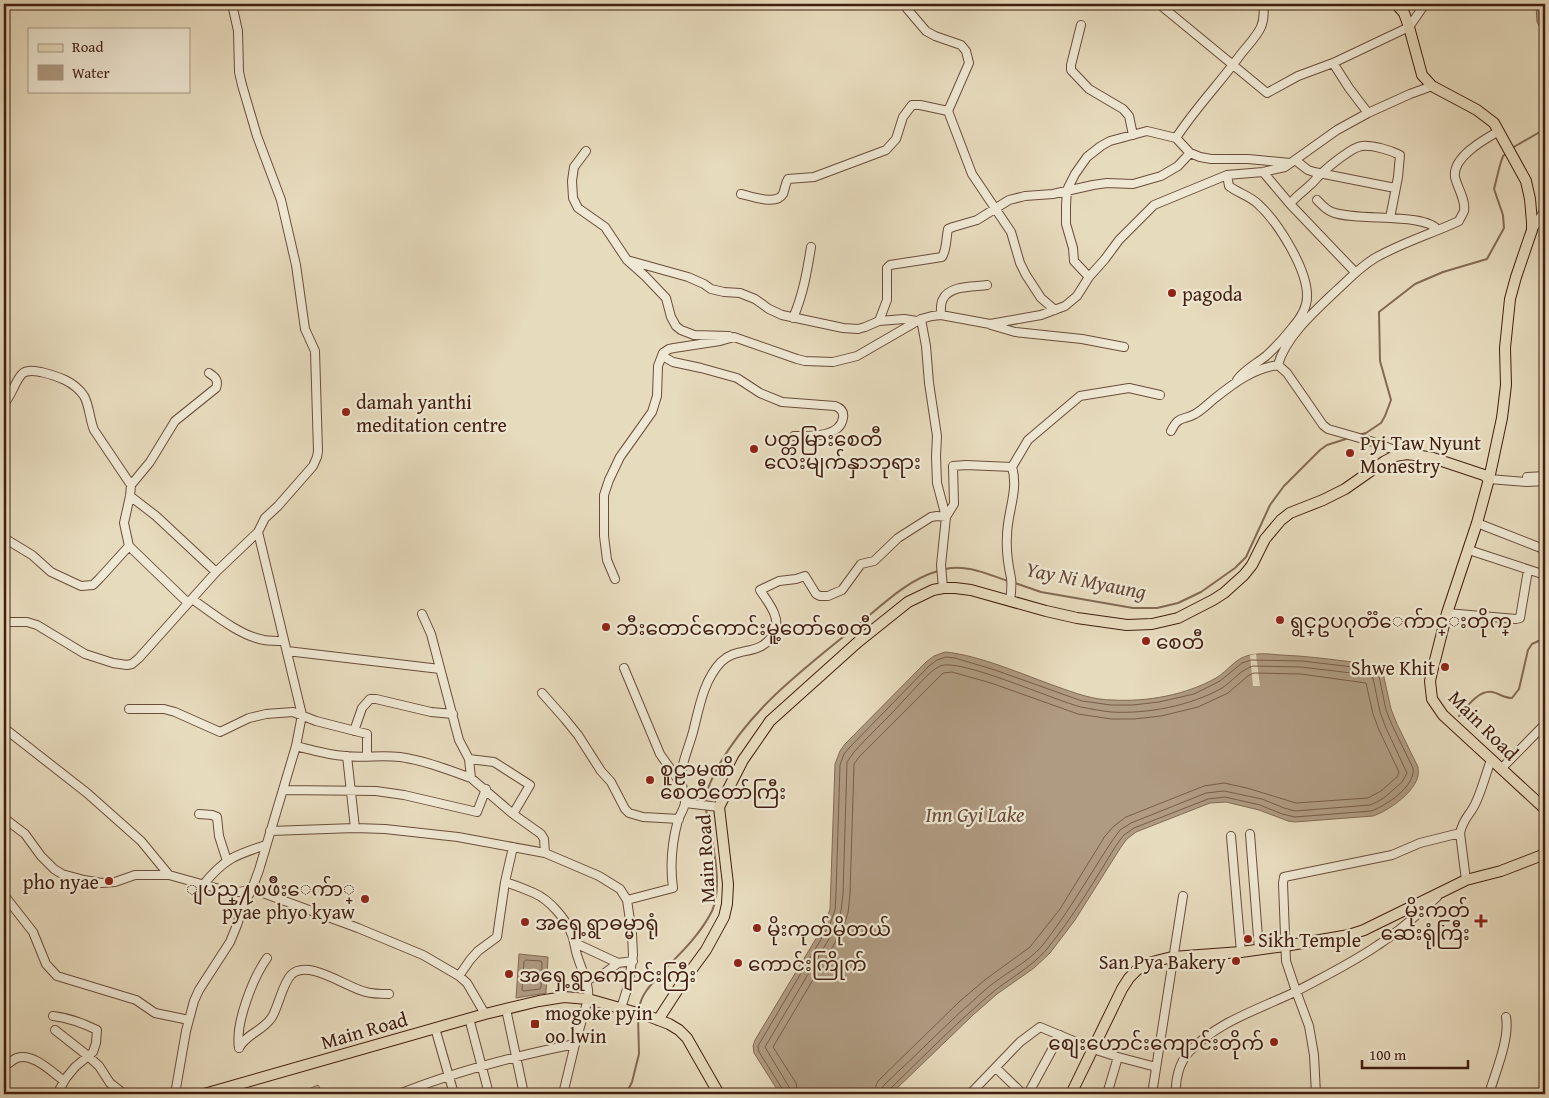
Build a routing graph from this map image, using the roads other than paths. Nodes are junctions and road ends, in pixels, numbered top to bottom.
1 (232, 4) edge
2 (904, 4) edge
3 (1159, 4) edge
4 (1263, 4) edge
5 (1396, 4) edge
6 (1425, 4) edge
7 (1081, 25) dead end
8 (1409, 26) junction
9 (1333, 63) junction
10 (1232, 65) junction
11 (1432, 86) junction
12 (948, 111) junction
13 (1368, 113) junction
14 (1499, 131) junction
15 (1133, 135) junction
16 (1176, 138) junction
17 (586, 151) dead end
18 (1190, 153) junction
19 (1293, 161) junction
20 (1263, 172) junction
21 (1320, 174) junction
22 (1228, 175) junction
23 (1395, 188) junction
24 (1068, 190) junction
25 (741, 194) dead end
26 (1317, 200) dead end
27 (1290, 204) junction
28 (995, 208) junction
29 (1545, 210) edge
30 (1390, 218) junction
31 (1438, 230) junction
32 (1532, 230) junction
33 (811, 247) dead end
34 (628, 260) junction
35 (1355, 272) junction
36 (1089, 277) junction
37 (988, 285) dead end
38 (1055, 310) junction
39 (941, 316) junction
40 (793, 318) junction
41 (919, 320) junction
42 (879, 321) junction
43 (990, 324) junction
44 (734, 337) junction
45 (1124, 347) dead end
46 (663, 354) junction
47 (1278, 365) junction
48 (209, 373) dead end
49 (1237, 380) junction
50 (1160, 395) dead end
51 (4, 404) edge
52 (1171, 431) dead end
53 (794, 436) dead end
54 (1407, 454) junction
55 (1012, 467) junction
56 (1545, 476) edge
57 (1488, 477) junction
58 (1545, 481) edge
59 (131, 485) junction
60 (130, 496) junction
61 (946, 517) junction
62 (1477, 523) junction
63 (258, 532) junction
64 (4, 538) edge
65 (129, 546) junction
66 (1541, 548) dead end
67 (1469, 550) junction
68 (1528, 570) junction
69 (216, 572) junction
70 (1545, 575) edge
71 (614, 579) dead end
72 (943, 588) junction
73 (190, 601) junction
74 (1010, 601) junction
75 (1447, 613) junction
76 (422, 614) dead end
77 (4, 622) edge
78 (284, 641) junction
79 (287, 650) junction
80 (624, 668) dead end
81 (440, 669) junction
82 (542, 693) dead end
83 (129, 709) dead end
84 (453, 714) junction
85 (302, 715) junction
86 (1545, 724) edge
87 (4, 728) edge
88 (354, 731) junction
89 (296, 746) junction
90 (367, 755) junction
91 (347, 756) junction
92 (469, 759) junction
93 (1491, 760) junction
94 (1502, 768) junction
95 (471, 778) junction
96 (681, 784) junction
97 (486, 789) junction
98 (283, 790) junction
99 (352, 790) junction
100 (685, 803) junction
101 (714, 807) junction
102 (1545, 809) edge
103 (199, 814) dead end
104 (513, 814) junction
105 (4, 818) edge
106 (679, 819) junction
107 (355, 828) junction
108 (270, 831) junction
109 (1460, 832) junction
110 (1250, 834) dead end
111 (1231, 836) dead end
112 (266, 845) junction
113 (513, 847) junction
114 (545, 854) junction
115 (1545, 854) edge
116 (226, 861) junction
117 (169, 875) junction
118 (1466, 880) junction
119 (505, 882) junction
120 (203, 885) junction
121 (252, 889) junction
122 (1444, 891) junction
123 (4, 895) edge
124 (1183, 896) dead end
125 (626, 900) junction
126 (574, 943) junction
127 (1285, 946) junction
128 (1259, 950) junction
129 (1241, 952) junction
130 (267, 958) dead end
131 (1172, 958) junction
132 (633, 961) junction
133 (618, 963) junction
134 (459, 976) junction
135 (586, 980) junction
136 (1296, 991) junction
137 (389, 994) dead end
138 (588, 999) junction
139 (506, 1008) junction
140 (625, 1009) junction
141 (485, 1014) junction
142 (53, 1016) dead end
143 (1506, 1017) dead end
144 (470, 1018) junction
145 (189, 1020) junction
146 (658, 1020) junction
147 (435, 1028) junction
148 (55, 1030) dead end
149 (1060, 1035) junction
150 (575, 1044) junction
151 (1093, 1049) junction
152 (88, 1056) junction
153 (516, 1056) junction
154 (1118, 1057) junction
155 (483, 1066) junction
156 (4, 1067) edge
157 (1156, 1067) junction
158 (996, 1068) junction
159 (449, 1076) junction
160 (64, 1081) junction
161 (57, 1094) edge
162 (124, 1094) edge
163 (175, 1094) edge
164 (204, 1094) edge
165 (399, 1094) edge
166 (454, 1094) edge
167 (489, 1094) edge
168 (524, 1094) edge
169 (562, 1094) edge
170 (719, 1094) edge
171 (970, 1094) edge
172 (1022, 1094) edge
173 (1028, 1094) edge
174 (1071, 1094) edge
175 (1106, 1094) edge
176 (1152, 1094) edge
177 (1176, 1094) edge
178 (1316, 1094) edge
179 (1489, 1094) edge

1 - 63 street
2 - 12 street
3 - 10 street
4 - 10 street
5 - 8 main road
6 - 8 street
7 - 15 street
8 - 9 street
8 - 11 main road
9 - 10 street
9 - 13 street
10 - 16 street
11 - 13 street
11 - 14 main road
12 - 25 street
12 - 28 street
13 - 19 street
14 - 31 street
14 - 32 main road
15 - 16 street
15 - 24 street
16 - 18 street
17 - 34 street
18 - 19 street
18 - 24 street
19 - 20 street
19 - 21 street
20 - 22 street
20 - 27 street
21 - 23 street
21 - 23 street
21 - 27 street
22 - 36 street
22 - 49 street
23 - 30 street
24 - 28 street
24 - 36 street
26 - 30 street
27 - 35 street
28 - 38 street
28 - 42 street
29 - 32 street
30 - 31 street
31 - 35 street
32 - 57 main road
33 - 40 street
34 - 40 street
34 - 44 street
35 - 47 street
36 - 38 street
37 - 39 street
38 - 43 street
39 - 41 street
39 - 43 street
40 - 42 street
41 - 42 street
41 - 44 street
41 - 61 street
43 - 45 street
44 - 46 street
46 - 53 street
46 - 71 street
47 - 49 street
47 - 54 street
48 - 59 street
49 - 52 street
50 - 55 street
51 - 59 street
54 - 57 main road, Main Road
54 - 74 main road, Main Road
55 - 61 street
55 - 74 street
56 - 57 street
57 - 58 street
57 - 62 main road, Main Road
59 - 60 street
60 - 65 street
60 - 69 street
61 - 72 street
61 - 96 street
62 - 66 street
62 - 67 main road, Main Road
63 - 69 street
63 - 78 street
64 - 65 street
65 - 73 street
67 - 68 street
67 - 75 main road, Main Road
68 - 70 street
68 - 75 street
69 - 73 street
72 - 74 main road, Main Road
72 - 101 main road, Main Road
73 - 77 street
73 - 78 street
75 - 93 main road, Main Road
76 - 81 street
78 - 79 street
79 - 81 street
79 - 85 street
80 - 96 street
81 - 84 street
82 - 106 street
83 - 85 street
84 - 88 street
84 - 92 street
85 - 88 street
85 - 89 street
86 - 94 street
87 - 117 street
88 - 90 street
89 - 91 street
89 - 98 street
90 - 91 street
90 - 95 street
91 - 99 street
92 - 95 street
92 - 104 street
93 - 94 main road, Main Road
93 - 109 street
94 - 102 main road, Main Road
95 - 97 street
96 - 100 street
97 - 99 street
97 - 104 street
98 - 99 street
98 - 108 street
99 - 107 street
100 - 101 street
100 - 106 street
101 - 146 main road, Main Road
103 - 116 street
104 - 114 street
105 - 117 street
106 - 125 street
107 - 108 street
107 - 113 street
108 - 112 street
109 - 118 street
109 - 127 street
110 - 128 street
111 - 129 street
112 - 116 street
112 - 121 street
113 - 114 street
113 - 119 street
114 - 125 street
115 - 118 main road
116 - 120 street
117 - 120 street
118 - 122 main road
119 - 126 street
119 - 134 street
120 - 121 street
121 - 134 street
121 - 145 street
122 - 127 main road
122 - 136 street
123 - 145 street
124 - 131 street
125 - 132 street
126 - 133 street
126 - 135 street
127 - 128 main road
127 - 136 street
128 - 129 main road
129 - 131 main road
130 - 137 street
131 - 151 main road
131 - 157 street
132 - 133 street
132 - 140 street
133 - 135 street
134 - 141 street
135 - 138 street
136 - 177 street
136 - 178 street
138 - 139 main road, Main Road
138 - 140 main road, Main Road
138 - 150 street
139 - 141 main road, Main Road
139 - 153 street
140 - 146 main road, Main Road
141 - 144 main road, Main Road
142 - 152 street
143 - 179 street
144 - 147 main road, Main Road
144 - 155 street
145 - 163 street
146 - 170 main road
147 - 159 street
147 - 164 main road, Main Road
148 - 152 street
149 - 151 street
149 - 158 street
149 - 173 street
150 - 153 street
150 - 169 street
151 - 154 street
151 - 174 main road
152 - 160 street
152 - 162 street
153 - 155 street
153 - 168 street
154 - 157 street
154 - 175 street
155 - 159 street
155 - 167 street
156 - 160 street
157 - 176 street
158 - 171 street
158 - 172 street
159 - 165 street
159 - 166 street
160 - 161 street

